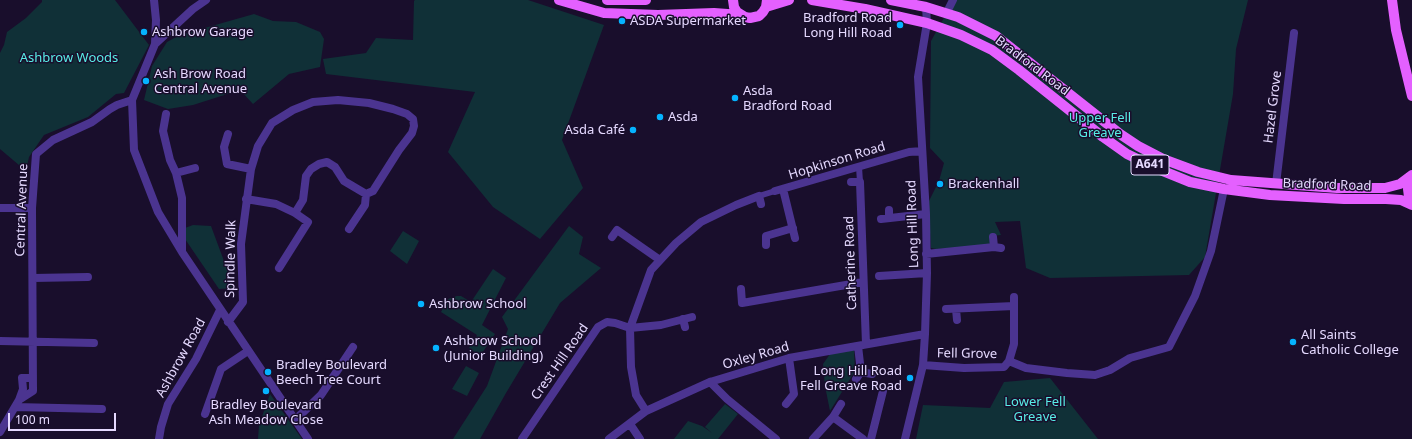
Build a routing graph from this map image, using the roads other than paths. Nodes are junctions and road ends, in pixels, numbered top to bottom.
1 (154, 0) edge
2 (206, 0) edge
3 (559, 0) edge
4 (607, 0) edge
5 (646, 0) edge
6 (733, 0) edge
7 (789, 0) edge
8 (812, 0) edge
9 (891, 0) edge
10 (953, 0) edge
11 (1392, 0) edge
12 (766, 4) edge
13 (926, 7) junction
14 (946, 14) junction
15 (741, 15) junction
16 (927, 23) junction
17 (1294, 33) dead end
18 (155, 44) junction
19 (1412, 96) edge
20 (132, 100) junction
21 (166, 114) dead end
22 (228, 134) dead end
23 (922, 151) junction
24 (859, 167) junction
25 (195, 168) dead end
26 (251, 168) junction
27 (176, 172) junction
28 (1412, 176) edge
29 (851, 182) dead end
30 (860, 182) junction
31 (1276, 184) junction
32 (779, 190) junction
33 (1224, 190) junction
34 (366, 194) junction
35 (246, 199) junction
36 (760, 200) joint
37 (1412, 205) edge
38 (0, 208) edge
39 (32, 208) junction
40 (295, 213) junction
41 (926, 214) junction
42 (881, 219) dead end
43 (793, 228) junction
44 (349, 229) dead end
45 (616, 230) dead end
46 (993, 237) dead end
47 (795, 238) dead end
48 (766, 245) dead end
49 (182, 252) junction
50 (926, 254) junction
51 (660, 260) junction
52 (279, 268) dead end
53 (927, 272) junction
54 (879, 276) dead end
55 (88, 277) dead end
56 (33, 278) junction
57 (863, 282) junction
58 (741, 289) dead end
59 (946, 309) dead end
60 (956, 309) junction
61 (220, 310) junction
62 (957, 320) dead end
63 (686, 321) dead end
64 (228, 322) junction
65 (630, 328) junction
66 (925, 334) junction
67 (0, 341) edge
68 (33, 341) junction
69 (94, 343) dead end
70 (866, 344) junction
71 (858, 346) junction
72 (353, 347) dead end
73 (248, 351) junction
74 (789, 358) junction
75 (1009, 361) junction
76 (923, 365) junction
77 (872, 374) dead end
78 (33, 378) junction
79 (710, 382) junction
80 (33, 391) junction
81 (883, 391) dead end
82 (17, 404) junction
83 (786, 404) dead end
84 (841, 404) dead end
85 (33, 408) junction
86 (102, 409) dead end
87 (646, 411) junction
88 (205, 414) dead end
89 (834, 417) junction
90 (295, 420) junction
91 (630, 424) junction
92 (0, 432) edge
93 (159, 439) edge
94 (308, 439) edge
95 (522, 439) edge
96 (609, 439) edge
97 (640, 439) edge
98 (776, 439) edge
99 (814, 439) edge
100 (863, 439) edge
101 (871, 439) edge
102 (905, 439) edge

1 - 18 street, Ashbrow Road
2 - 18 street, Ashbrow Road
3 - 15 main road
4 - 5 main road
6 - 15 main road
7 - 12 main road
8 - 16 main road, Bradford Road / A641
9 - 13 main road, Bradford Road / A641
10 - 14 street
11 - 19 main road
12 - 15 main road
13 - 14 main road, Bradford Road / A641
13 - 16 street, Long Hill Road
14 - 31 main road, Bradford Road / A641
16 - 23 street, Long Hill Road
16 - 33 main road, Bradford Road / A641
17 - 31 street, Hazel Grove
18 - 20 street, Ashbrow Road
20 - 39 street, Central Avenue
20 - 49 street, Ashbrow Road
21 - 27 street
22 - 26 street
23 - 24 street, Hopkinson Road
23 - 41 street, Long Hill Road
24 - 30 street, Catherine Road
24 - 32 street, Hopkinson Road
25 - 27 street
26 - 34 street, Spindle Walk
26 - 35 street, Spindle Walk
27 - 49 street
28 - 31 main road, Bradford Road / A641
28 - 37 main road, A641
29 - 30 street
30 - 57 street, Catherine Road
32 - 36 street, Hopkinson Road
32 - 43 street
33 - 37 main road, Bradford Road / A641
33 - 75 street, Fell Grove
34 - 40 street
34 - 44 street
35 - 40 street
35 - 64 street, Spindle Walk
36 - 51 street, Hopkinson Road
38 - 39 street
39 - 56 street, Central Avenue
40 - 52 street
41 - 42 street
41 - 50 street, Long Hill Road
43 - 47 street
43 - 48 street
45 - 51 street
46 - 50 street
49 - 61 street, Ashbrow Road
50 - 53 street, Long Hill Road
51 - 65 street, Hopkinson Road
53 - 54 street
53 - 66 street, Long Hill Road
55 - 56 street
56 - 68 street, Central Avenue
57 - 58 street
57 - 70 street, Catherine Road
59 - 60 street, Fell Grove
60 - 62 street
60 - 75 street, Fell Grove
61 - 64 street
61 - 93 street, Ashbrow Road
63 - 65 street
64 - 73 street
65 - 87 street, Hopkinson Road
65 - 95 street, Crest Hill Road
66 - 70 street, Oxley Road
66 - 76 street, Long Hill Road
67 - 68 street
68 - 69 street
68 - 78 street, Central Avenue
70 - 71 street, Oxley Road
71 - 74 street, Oxley Road
71 - 77 street
72 - 90 street
73 - 88 street
73 - 90 street
74 - 79 street, Oxley Road
74 - 83 street
75 - 76 street, Fell Grove
76 - 102 street, Long Hill Road
78 - 80 street, Central Avenue
78 - 82 street
79 - 87 street, Oxley Road
79 - 98 street
80 - 82 street
80 - 85 street, Central Avenue
81 - 101 street
82 - 85 street
82 - 92 street
84 - 89 street
85 - 86 street
87 - 91 street, Oxley Road
89 - 99 street
89 - 100 street
90 - 94 street
91 - 96 street, Oxley Road
91 - 97 street

